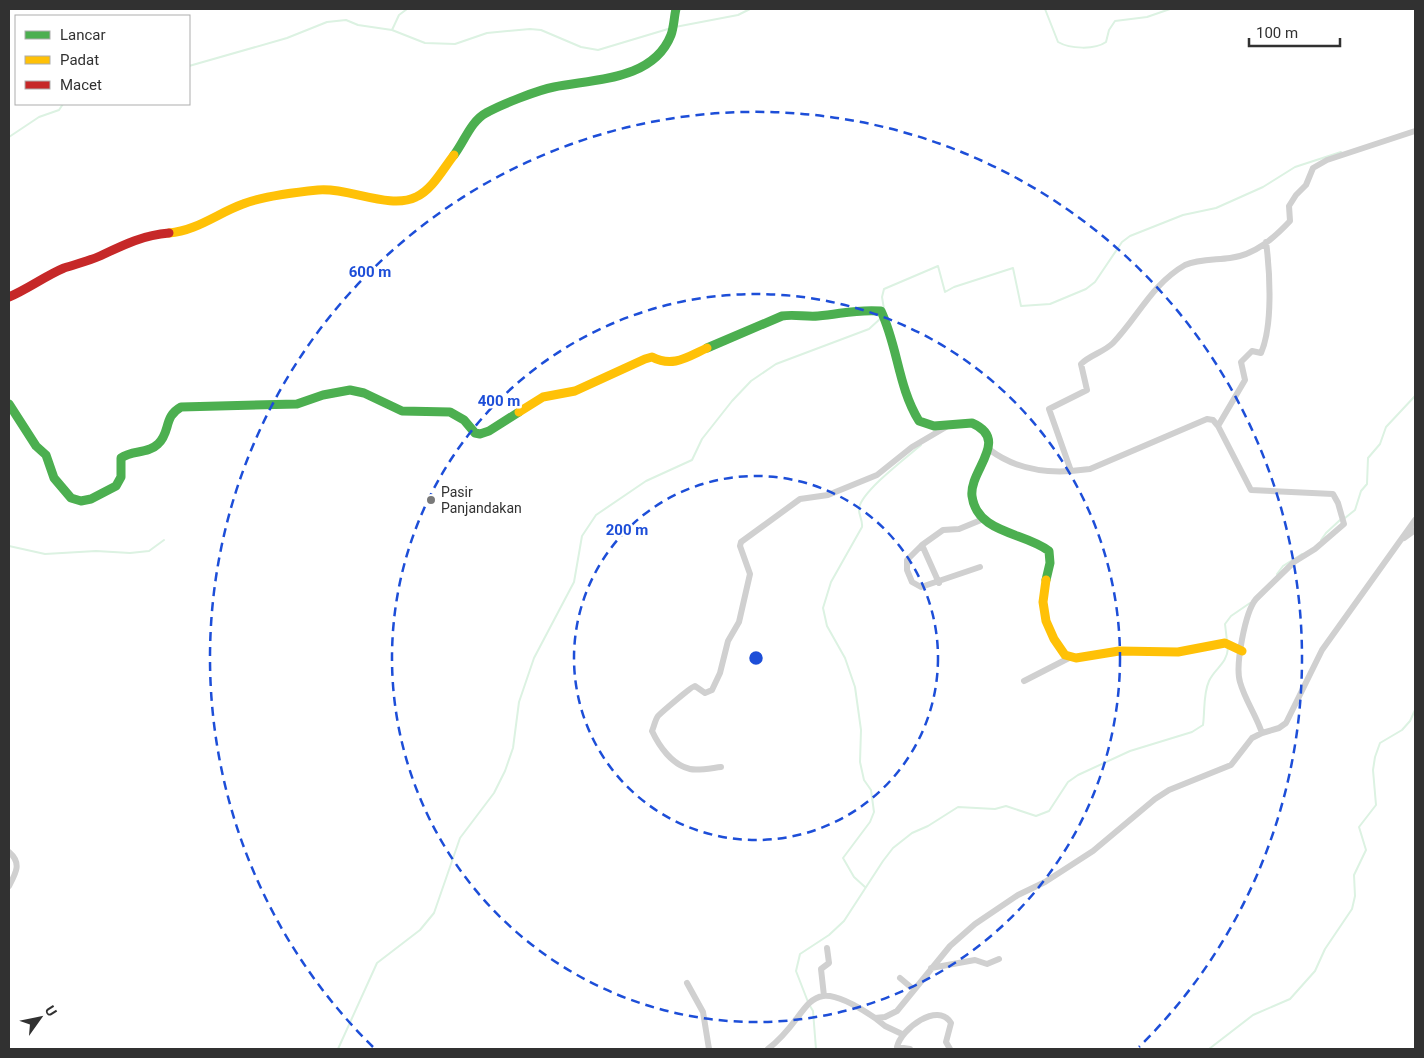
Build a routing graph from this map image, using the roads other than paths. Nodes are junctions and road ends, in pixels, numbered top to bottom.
1 (676, 9) edge
2 (1415, 131) edge
3 (1266, 242) junction
4 (9, 297) edge
5 (9, 404) edge
6 (1218, 426) junction
7 (946, 427) junction
8 (990, 450) junction
9 (1071, 471) junction
10 (981, 520) junction
11 (1415, 520) edge
12 (1415, 530) edge
13 (1399, 541) junction
14 (922, 545) junction
15 (980, 567) dead end
16 (939, 583) junction
17 (1242, 651) junction
18 (1069, 658) junction
19 (1024, 681) dead end
20 (1262, 733) junction
21 (721, 767) dead end
22 (9, 852) edge
23 (9, 886) edge
24 (827, 948) dead end
25 (999, 959) dead end
26 (931, 968) junction
27 (900, 978) dead end
28 (687, 983) dead end
29 (913, 989) junction
30 (824, 996) junction
31 (875, 1018) junction
32 (902, 1034) junction
33 (709, 1049) edge
34 (768, 1049) edge
35 (910, 1049) edge
36 (950, 1049) edge

1 - 4 street
2 - 3 street
3 - 6 street
3 - 9 street
5 - 7 street
6 - 9 street
6 - 17 street
7 - 8 street
7 - 21 street
8 - 9 street
8 - 10 street
10 - 14 street
10 - 18 street
11 - 13 street
12 - 13 street
13 - 20 street
14 - 16 street
14 - 16 street
15 - 16 street
17 - 18 street
17 - 20 street
18 - 19 street
20 - 26 street
22 - 23 street
24 - 30 street
25 - 26 street
26 - 29 street
27 - 29 street
28 - 33 street
29 - 31 street
30 - 31 street
30 - 34 street
31 - 32 street
32 - 35 street
32 - 36 street

